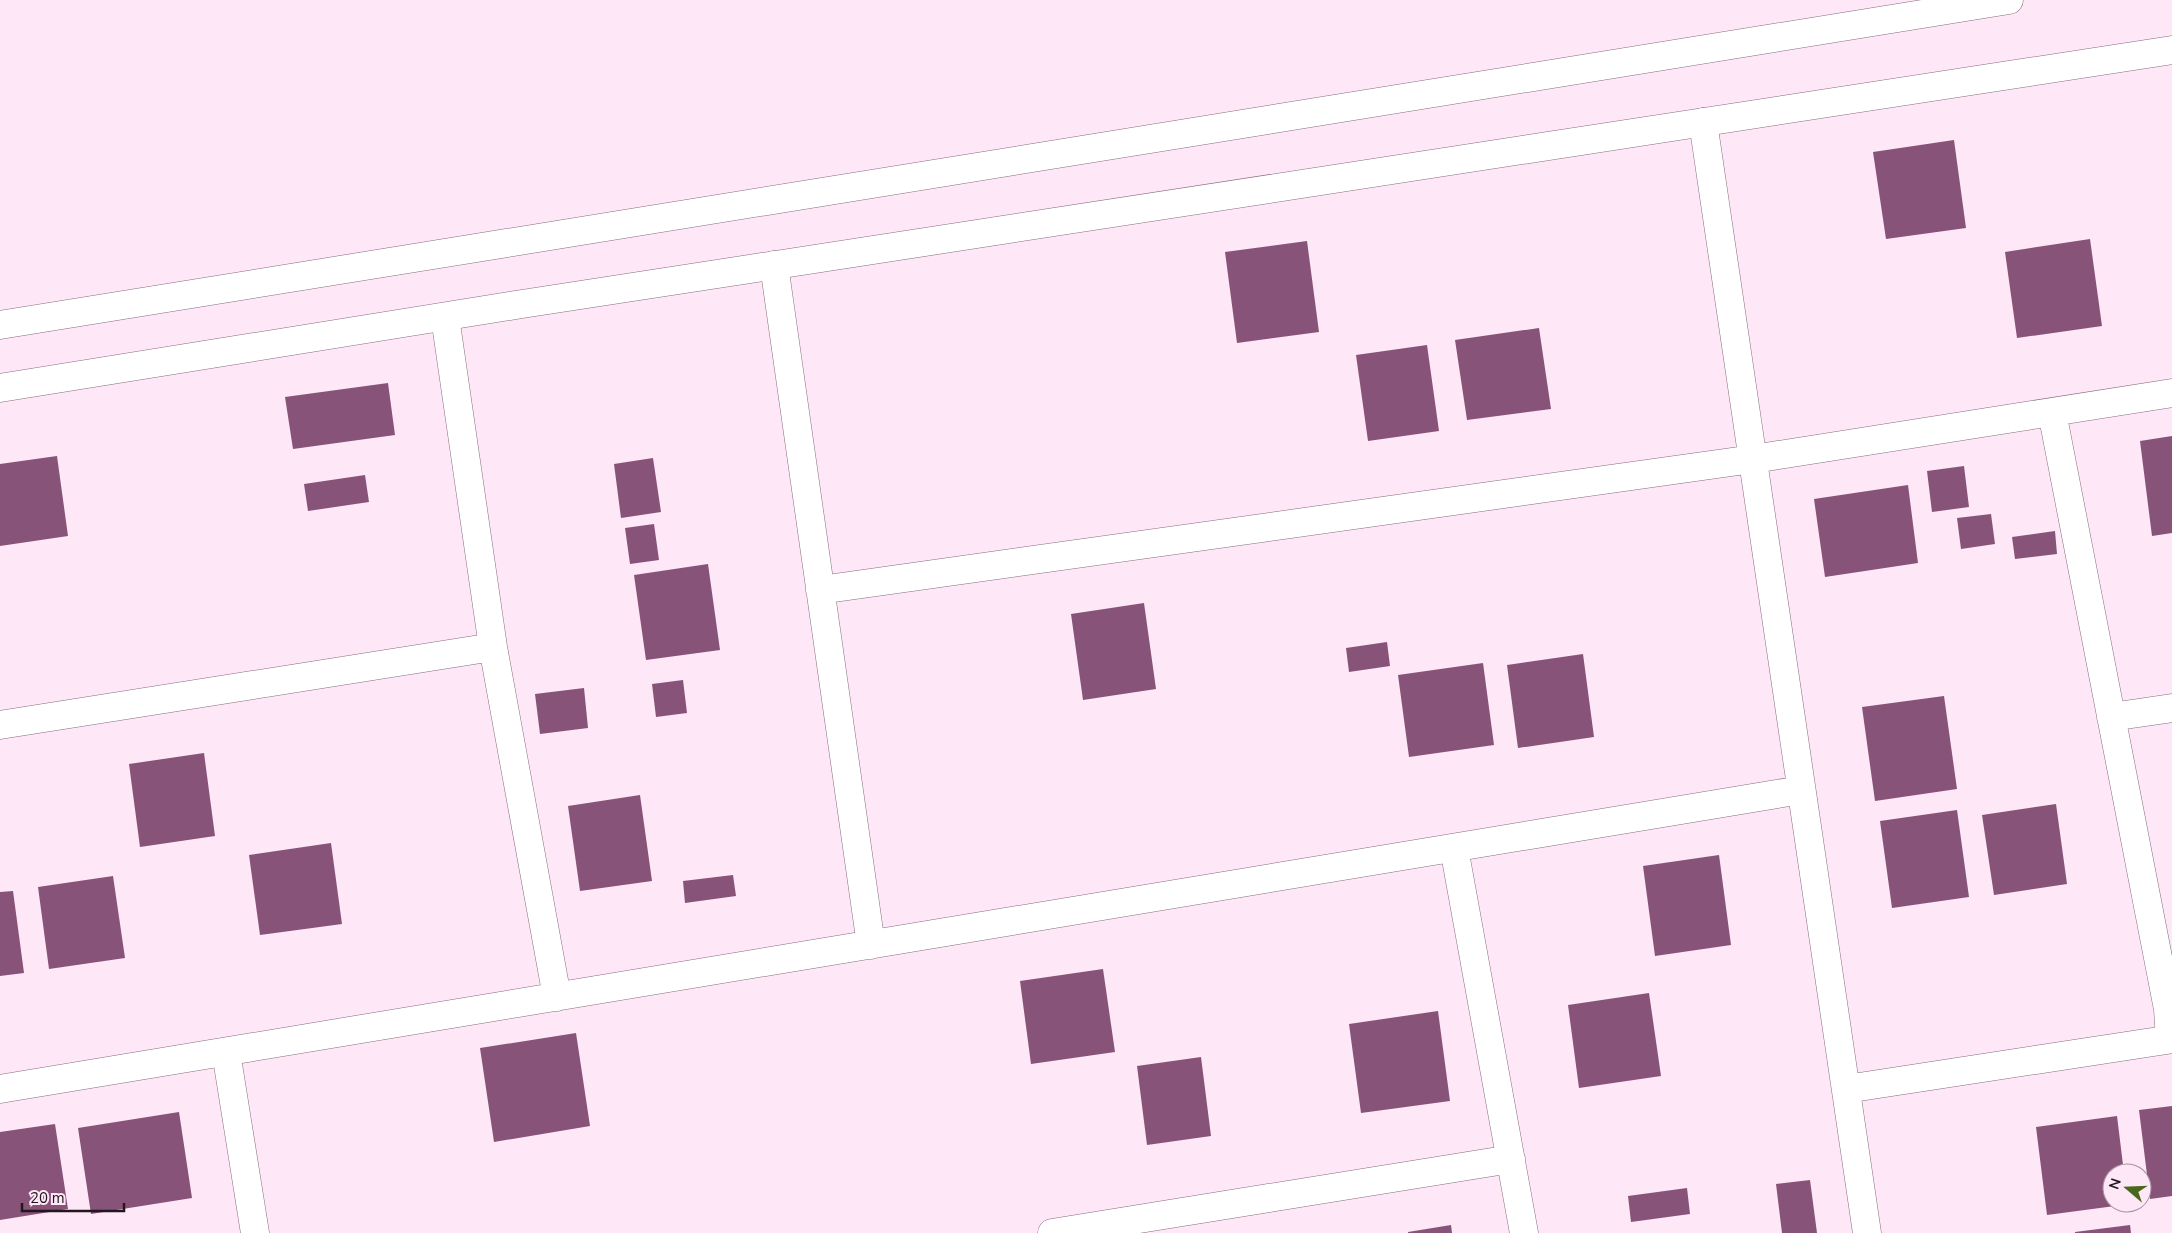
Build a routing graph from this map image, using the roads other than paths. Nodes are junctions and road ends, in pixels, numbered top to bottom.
1 (2009, 0) edge
2 (2172, 50) edge
3 (1703, 122) junction
4 (774, 266) junction
5 (445, 317) junction
6 (0, 325) edge
7 (0, 388) edge
8 (2172, 393) edge
9 (2052, 412) junction
10 (1752, 459) junction
11 (820, 590) junction
12 (493, 646) junction
13 (2172, 708) edge
14 (2112, 717) junction
15 (0, 726) edge
16 (1802, 790) junction
17 (1454, 848) junction
18 (871, 945) junction
19 (557, 997) junction
20 (2171, 1039) edge
21 (226, 1052) junction
22 (0, 1089) edge
23 (1846, 1089) junction
24 (1511, 1159) junction
25 (255, 1233) edge
26 (1052, 1233) edge
27 (1524, 1233) edge
28 (1867, 1233) edge

1 - 6 street
2 - 3 street
3 - 4 street
3 - 10 street
4 - 5 street
4 - 11 street
5 - 7 street
5 - 12 street
8 - 9 street
9 - 10 street
9 - 14 street
10 - 11 street
10 - 16 street
11 - 18 street
12 - 15 street
12 - 19 street
13 - 14 street
14 - 20 street
16 - 17 street
16 - 23 street
17 - 18 street
17 - 24 street
18 - 19 street
19 - 21 street
20 - 23 street
21 - 22 street
21 - 25 street
23 - 28 street
24 - 26 street
24 - 27 street

